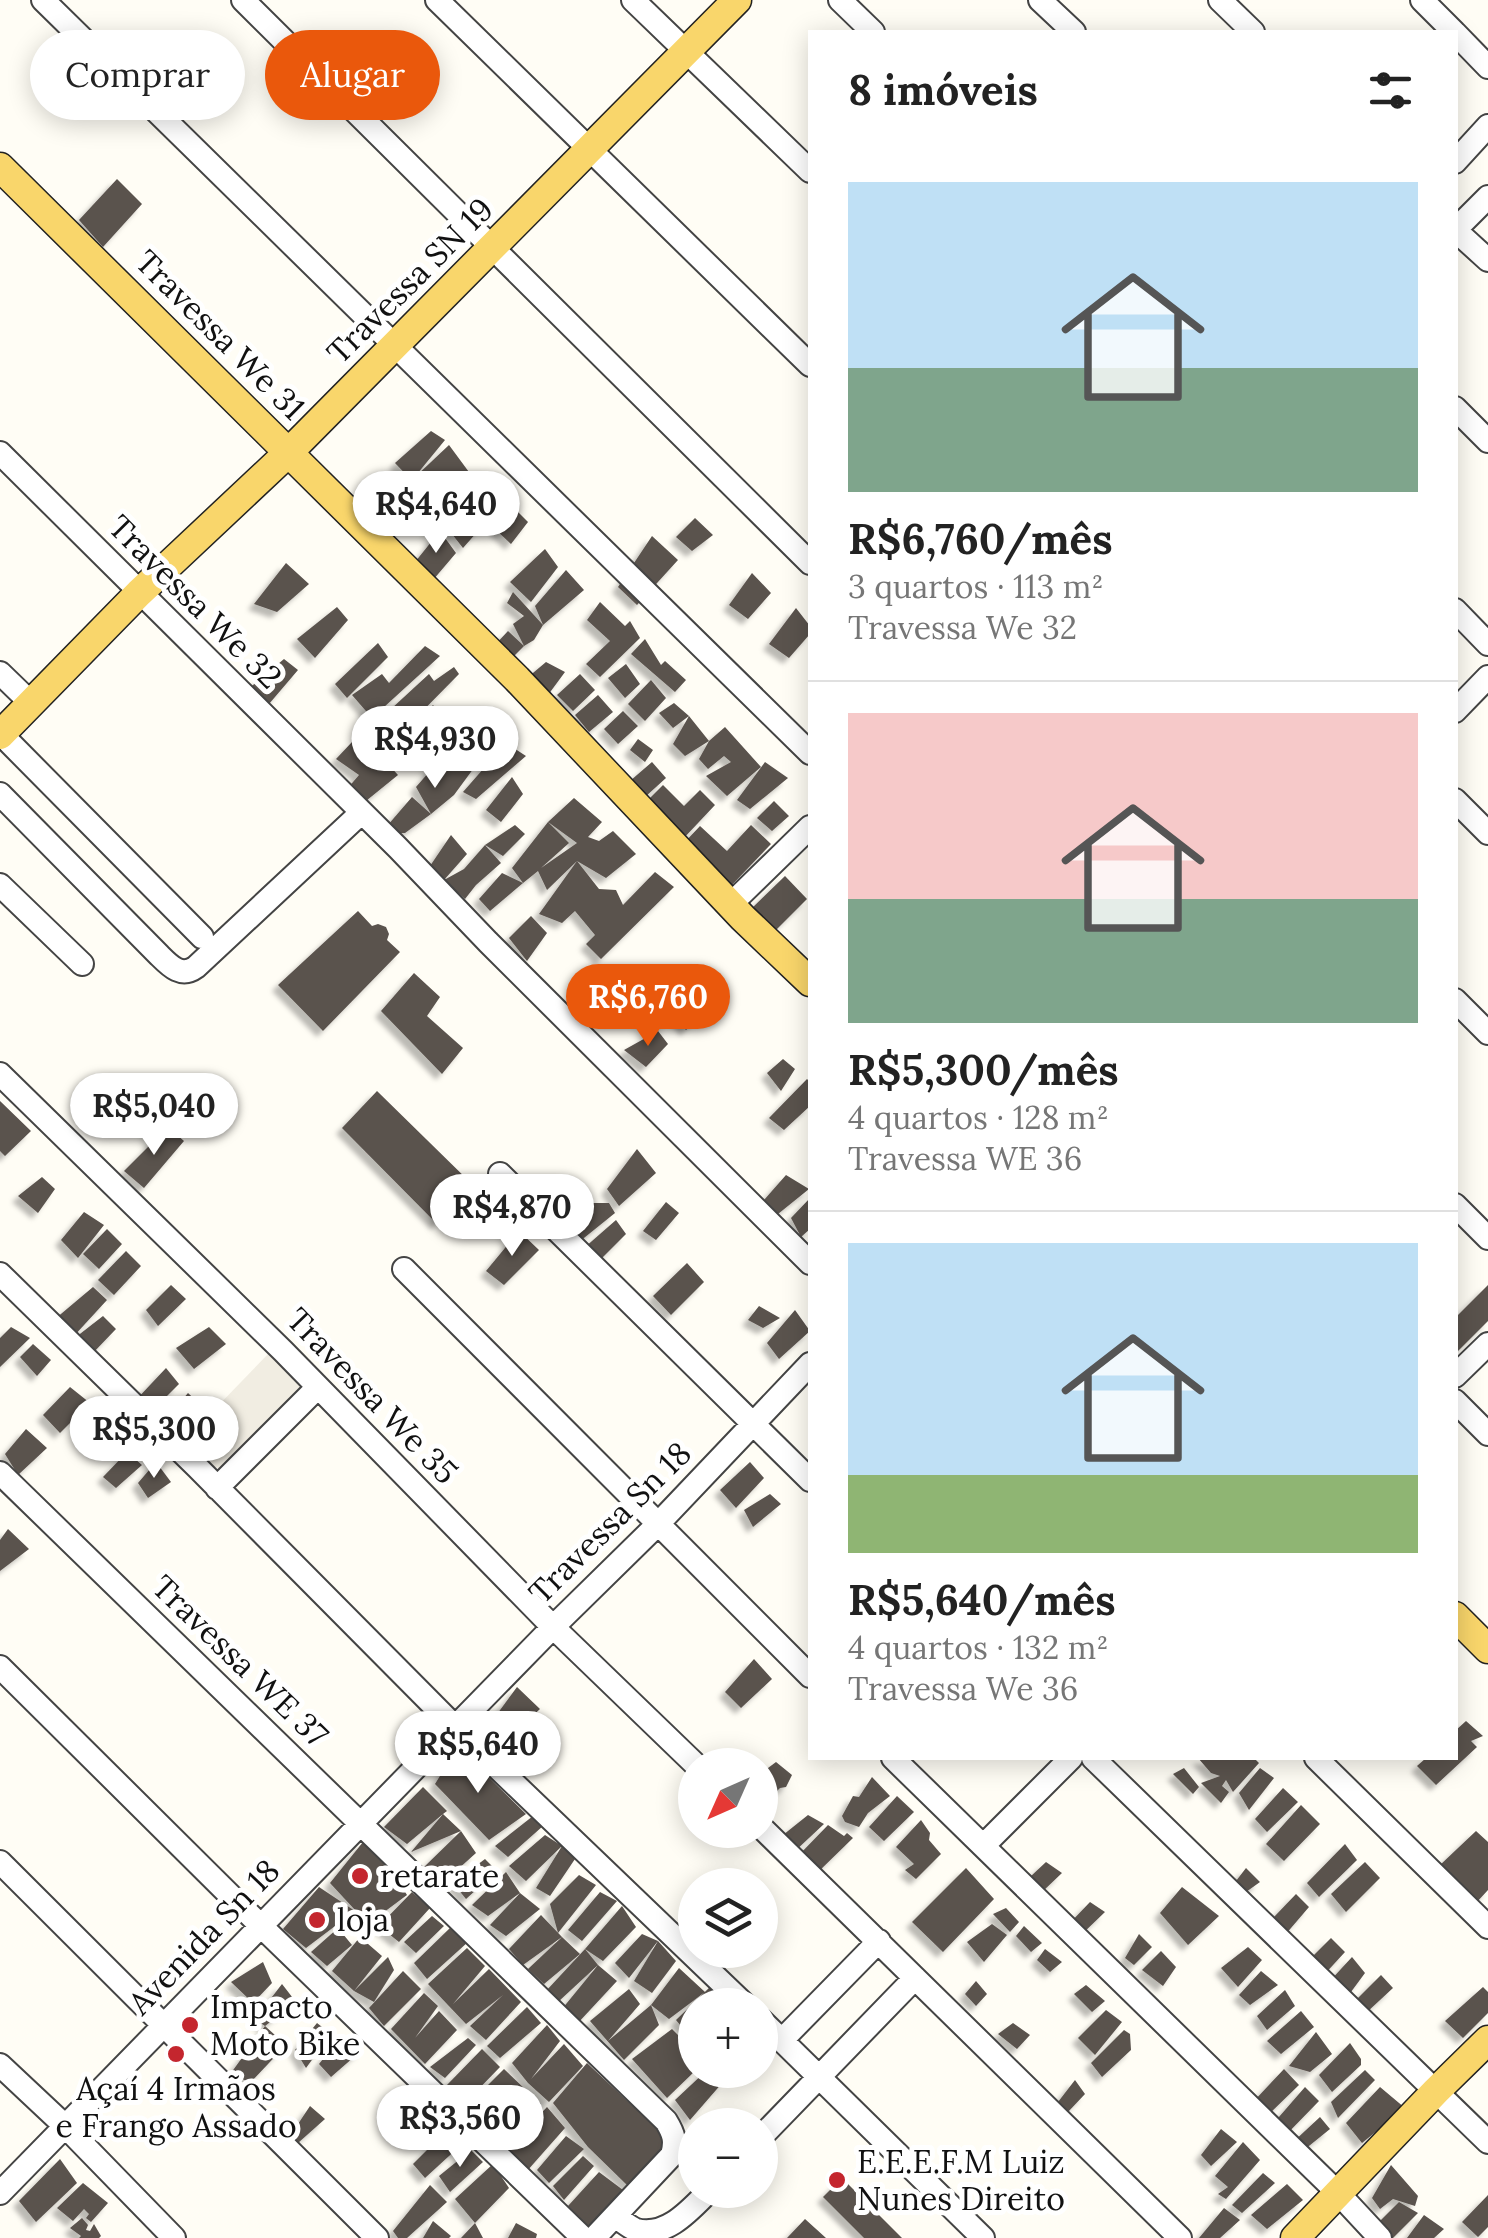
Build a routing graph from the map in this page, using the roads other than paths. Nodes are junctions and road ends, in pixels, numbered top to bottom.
1 (43, 0) edge
2 (244, 0) edge
3 (437, 0) edge
4 (633, 0) edge
5 (737, 0) edge
6 (840, 0) edge
7 (1040, 0) edge
8 (1220, 0) edge
9 (1422, 0) edge
10 (871, 30) edge
11 (1072, 30) edge
12 (1251, 30) edge
13 (1451, 30) edge
14 (1458, 37) edge
15 (687, 52) junction
16 (1488, 67) edge
17 (1488, 126) edge
18 (590, 151) junction
19 (1458, 159) edge
20 (0, 168) edge
21 (808, 169) edge
22 (1488, 196) edge
23 (1458, 227) edge
24 (1458, 233) edge
25 (493, 248) junction
26 (1488, 260) edge
27 (394, 346) junction
28 (808, 362) edge
29 (1458, 411) edge
30 (1488, 441) edge
31 (289, 452) junction
32 (0, 454) edge
33 (808, 561) edge
34 (139, 593) junction
35 (1458, 613) edge
36 (1488, 644) edge
37 (0, 672) edge
38 (1488, 677) edge
39 (30, 703) junction
40 (1458, 708) edge
41 (0, 734) edge
42 (808, 751) edge
43 (0, 794) edge
44 (1458, 803) edge
45 (361, 813) junction
46 (808, 829) edge
47 (1488, 833) edge
48 (0, 885) edge
49 (731, 904) junction
50 (207, 945) junction
51 (82, 964) dead end
52 (808, 980) edge
53 (1458, 1003) edge
54 (1488, 1034) edge
55 (0, 1074) edge
56 (500, 1174) dead end
57 (1458, 1207) edge
58 (1488, 1238) edge
59 (808, 1261) edge
60 (404, 1270) dead end
61 (0, 1274) edge
62 (1488, 1344) edge
63 (808, 1366) edge
64 (1458, 1373) edge
65 (318, 1388) junction
66 (1460, 1416) edge
67 (752, 1424) junction
68 (1488, 1434) edge
69 (0, 1473) edge
70 (808, 1478) edge
71 (217, 1488) junction
72 (657, 1525) junction
73 (1458, 1619) edge
74 (553, 1627) junction
75 (1488, 1649) edge
76 (0, 1667) edge
77 (808, 1674) edge
78 (455, 1727) junction
79 (678, 1748) edge
80 (894, 1760) edge
81 (1069, 1760) edge
82 (1095, 1760) edge
83 (1318, 1760) edge
84 (361, 1824) junction
85 (778, 1843) edge
86 (982, 1846) junction
87 (0, 1862) edge
88 (260, 1925) junction
89 (1488, 1927) edge
90 (879, 1940) junction
91 (916, 1978) junction
92 (727, 1988) edge
93 (165, 2024) junction
94 (778, 2036) edge
95 (782, 2040) junction
96 (1488, 2040) edge
97 (0, 2065) edge
98 (820, 2076) junction
99 (1436, 2092) junction
100 (778, 2119) edge
101 (64, 2126) junction
102 (1488, 2142) edge
103 (0, 2193) edge
104 (1339, 2194) junction
105 (692, 2208) edge
106 (616, 2216) junction
107 (174, 2238) edge
108 (377, 2238) edge
109 (583, 2238) edge
110 (594, 2238) edge
111 (983, 2238) edge
112 (1180, 2238) edge
113 (1295, 2238) edge
114 (1380, 2238) edge

1 - 27 street
2 - 25 street
3 - 18 street
4 - 15 street
5 - 15 main road, Travessa SN 19
6 - 10 street
7 - 11 street
8 - 12 street
9 - 13 street
14 - 16 street
15 - 18 main road, Travessa SN 19
15 - 21 street
17 - 19 street
18 - 25 main road, Travessa SN 19
18 - 28 street
20 - 31 main road, Travessa We 31
22 - 23 street
24 - 26 street
25 - 27 main road, Travessa SN 19
25 - 33 street
27 - 31 main road, Travessa SN 19
27 - 42 street
29 - 30 street
31 - 34 main road, Travessa SN 19
31 - 49 main road, Travessa We 31
32 - 34 street, Travessa We 32
34 - 39 main road, Travessa SN 19
34 - 45 street, Travessa We 32
35 - 36 street
37 - 39 street
38 - 40 street
39 - 41 main road, Travessa SN 19
41 - 50 street
43 - 50 street
44 - 47 street
45 - 50 street
45 - 59 street, Travessa We 32
46 - 49 street
48 - 51 street
49 - 52 main road, Travessa We 31
53 - 54 street
55 - 65 street, Travessa We 35
56 - 67 street
57 - 58 street
60 - 72 street
61 - 71 street
62 - 64 street
63 - 67 street, Travessa Sn 18
65 - 71 street
65 - 74 street, Travessa We 35
66 - 68 street
67 - 70 street
67 - 72 street, Travessa Sn 18
69 - 84 street, Travessa WE 37
71 - 78 street
72 - 74 street, Travessa Sn 18
72 - 77 street
73 - 75 main road
74 - 78 street, Travessa Sn 18
74 - 79 street, Travessa We 35
76 - 88 street
78 - 84 street, Avenida Sn 18
78 - 92 street
80 - 86 street
81 - 86 street
82 - 99 street
83 - 89 street
84 - 88 street, Avenida Sn 18
84 - 106 street, Travessa WE 37
85 - 90 street
86 - 104 street
87 - 93 street
88 - 93 street, Avenida Sn 18
88 - 109 street
90 - 91 street
90 - 95 street
91 - 98 street
91 - 112 street
93 - 101 street, Avenida Sn 18
93 - 108 street
94 - 95 street
95 - 98 street
96 - 99 main road
97 - 101 street
98 - 100 street
98 - 111 street
99 - 102 street
99 - 104 main road
101 - 103 street, Avenida Sn 18
101 - 107 street
104 - 113 main road
104 - 114 street
105 - 106 street
106 - 110 street

